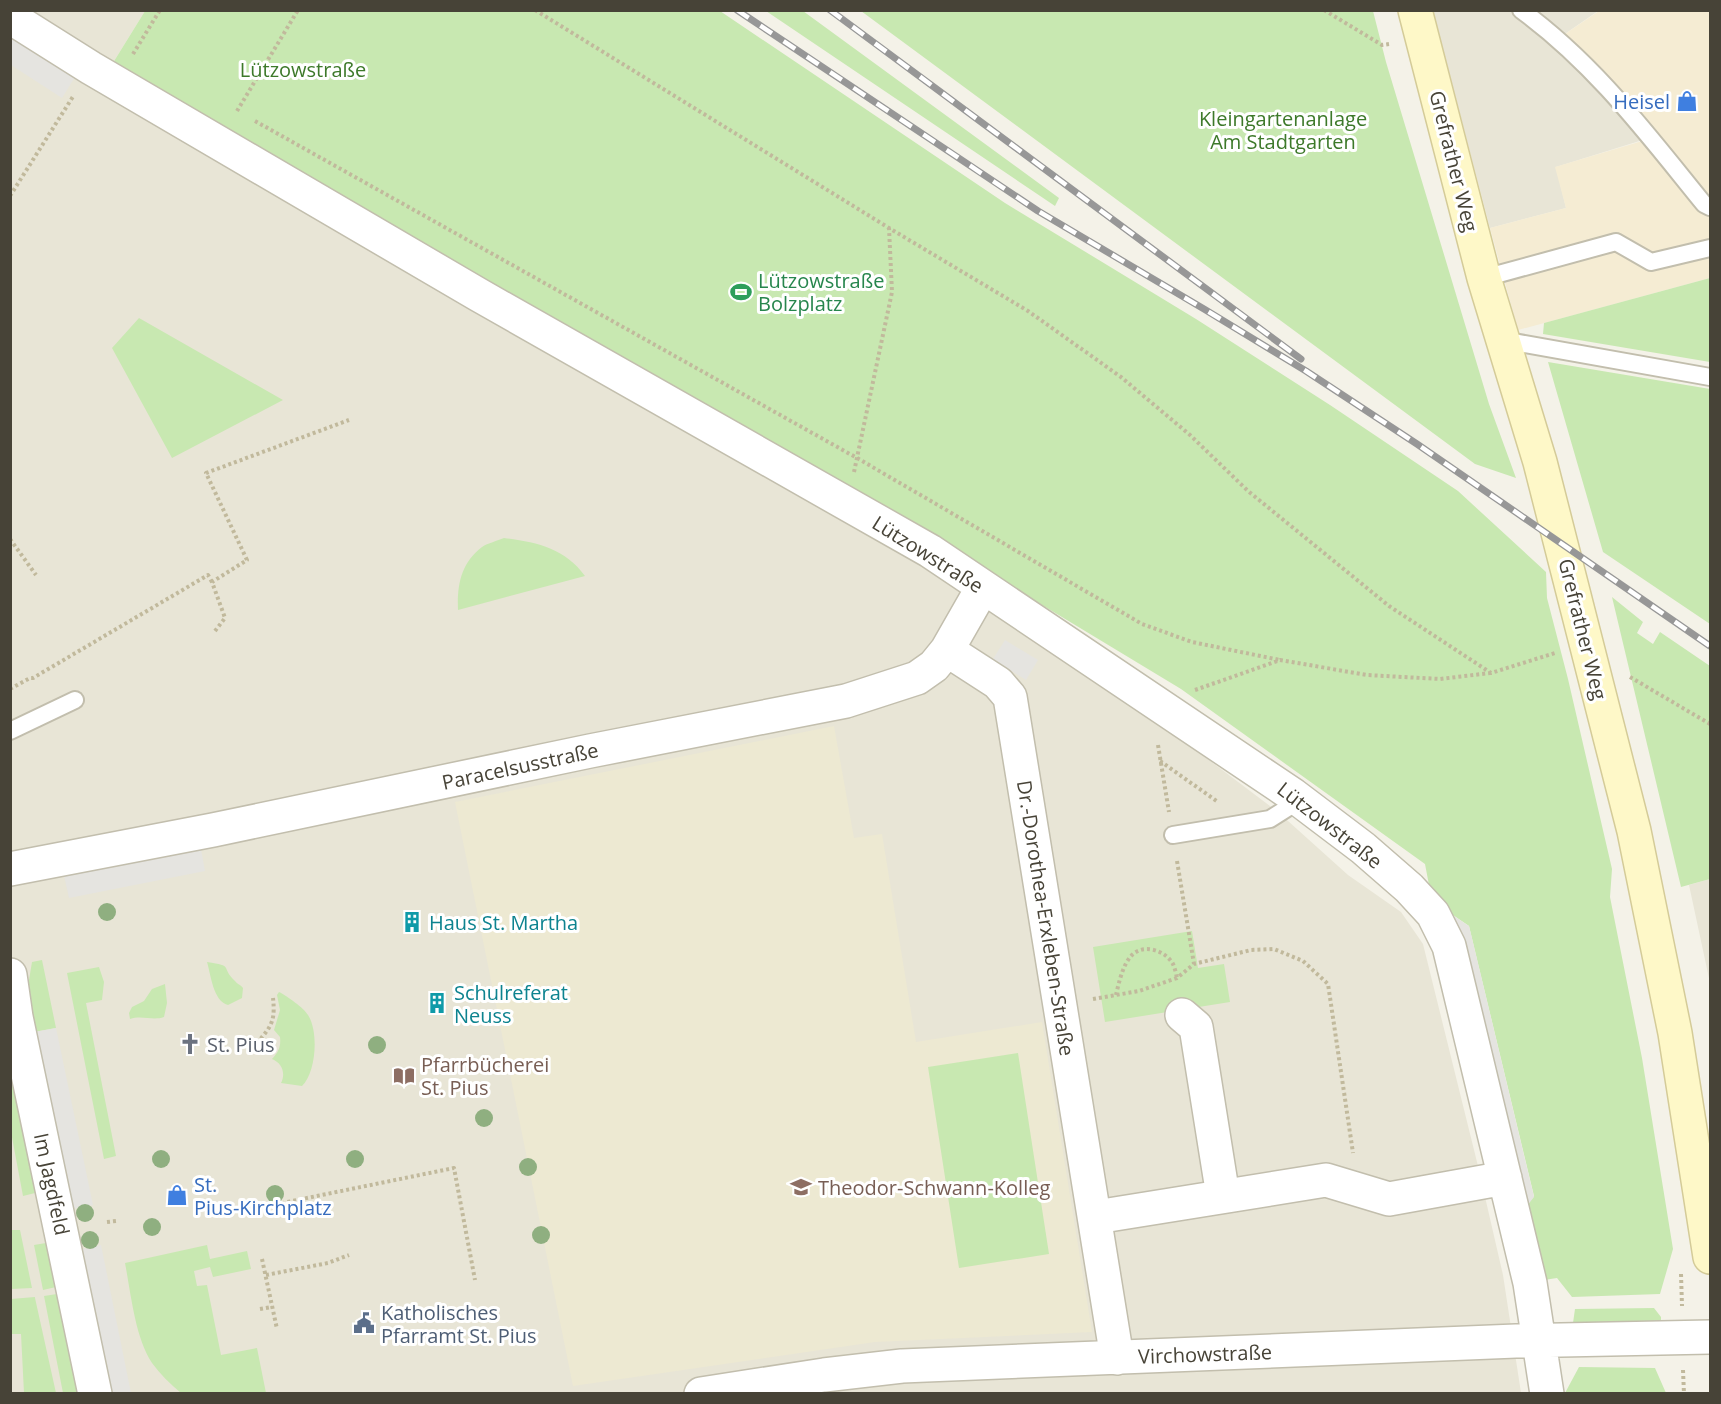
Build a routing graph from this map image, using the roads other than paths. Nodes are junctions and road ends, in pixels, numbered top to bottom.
1 (1521, 10) edge
2 (10, 17) edge
3 (1419, 24) edge
4 (1710, 207) edge
5 (1710, 248) edge
6 (1484, 278) junction
7 (1502, 340) junction
8 (1710, 377) edge
9 (982, 587) junction
10 (947, 650) junction
11 (75, 700) dead end
12 (10, 731) edge
13 (1300, 800) junction
14 (1173, 835) dead end
15 (10, 869) edge
16 (10, 975) edge
17 (1182, 1015) dead end
18 (14, 1018) edge
19 (1505, 1178) junction
20 (1223, 1196) junction
21 (1096, 1217) junction
22 (1710, 1257) edge
23 (1710, 1337) edge
24 (1540, 1340) junction
25 (1117, 1358) junction
26 (95, 1394) edge
27 (701, 1394) edge
28 (1547, 1394) edge

1 - 4 lane
2 - 9 street, Lützowstraße
3 - 6 street, Grefrather Weg
5 - 6 lane
6 - 7 street, Grefrather Weg
7 - 8 lane
7 - 22 street, Grefrather Weg
9 - 10 street, Paracelsusstraße
9 - 13 street, Lützowstraße
10 - 15 street, Paracelsusstraße
10 - 21 street, Dr.-Dorothea-Erxleben-Straße
11 - 12 lane
13 - 14 lane
13 - 19 street, Lützowstraße
16 - 18 street, Im Jagdfeld
17 - 20 street
18 - 26 street, Im Jagdfeld
19 - 20 street
19 - 24 street, Lützowstraße
20 - 21 street
21 - 25 street, Dr.-Dorothea-Erxleben-Straße
23 - 24 street, Virchowstraße
24 - 25 street, Virchowstraße
24 - 28 street
25 - 27 street, Virchowstraße

